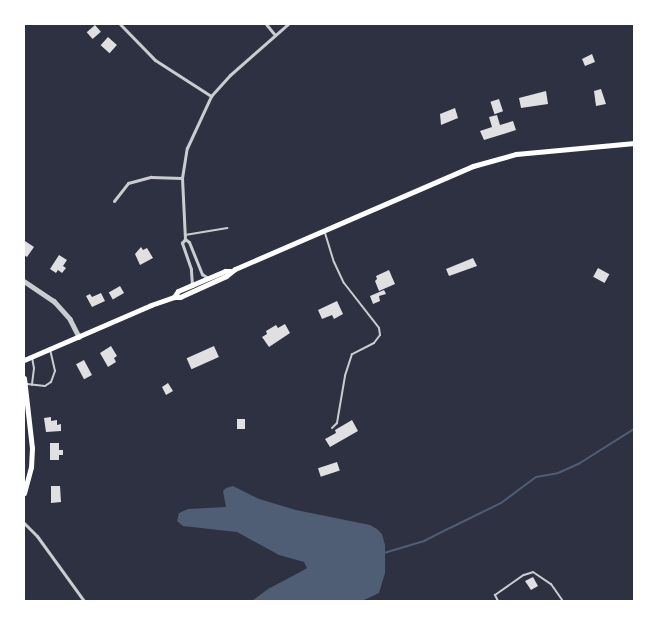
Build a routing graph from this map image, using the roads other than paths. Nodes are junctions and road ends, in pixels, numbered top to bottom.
1 (120, 24) edge
2 (266, 24) edge
3 (288, 24) edge
4 (275, 35) junction
5 (211, 96) junction
6 (634, 142) edge
7 (182, 178) junction
8 (114, 201) dead end
9 (227, 228) dead end
10 (324, 230) junction
11 (185, 237) junction
12 (230, 271) junction
13 (208, 278) junction
14 (24, 281) edge
15 (192, 285) junction
16 (174, 297) junction
17 (79, 336) junction
18 (50, 349) junction
19 (32, 357) junction
20 (24, 360) edge
21 (24, 381) edge
22 (32, 385) junction
23 (332, 428) dead end
24 (24, 493) edge
25 (24, 524) edge
26 (84, 601) edge
27 (498, 601) edge
28 (563, 601) edge

1 - 5 street
2 - 4 street
3 - 4 street
4 - 5 street
5 - 7 street
6 - 10 main road
7 - 8 street
7 - 11 street
9 - 11 lane
10 - 12 main road
10 - 23 lane
11 - 13 street
11 - 15 street
12 - 13 main road
12 - 16 main road
13 - 15 main road
14 - 17 street
15 - 16 main road
16 - 17 main road
17 - 18 main road
18 - 19 main road
18 - 22 lane
19 - 20 main road
19 - 22 lane
21 - 22 lane
21 - 24 main road
25 - 26 street
27 - 28 lane

